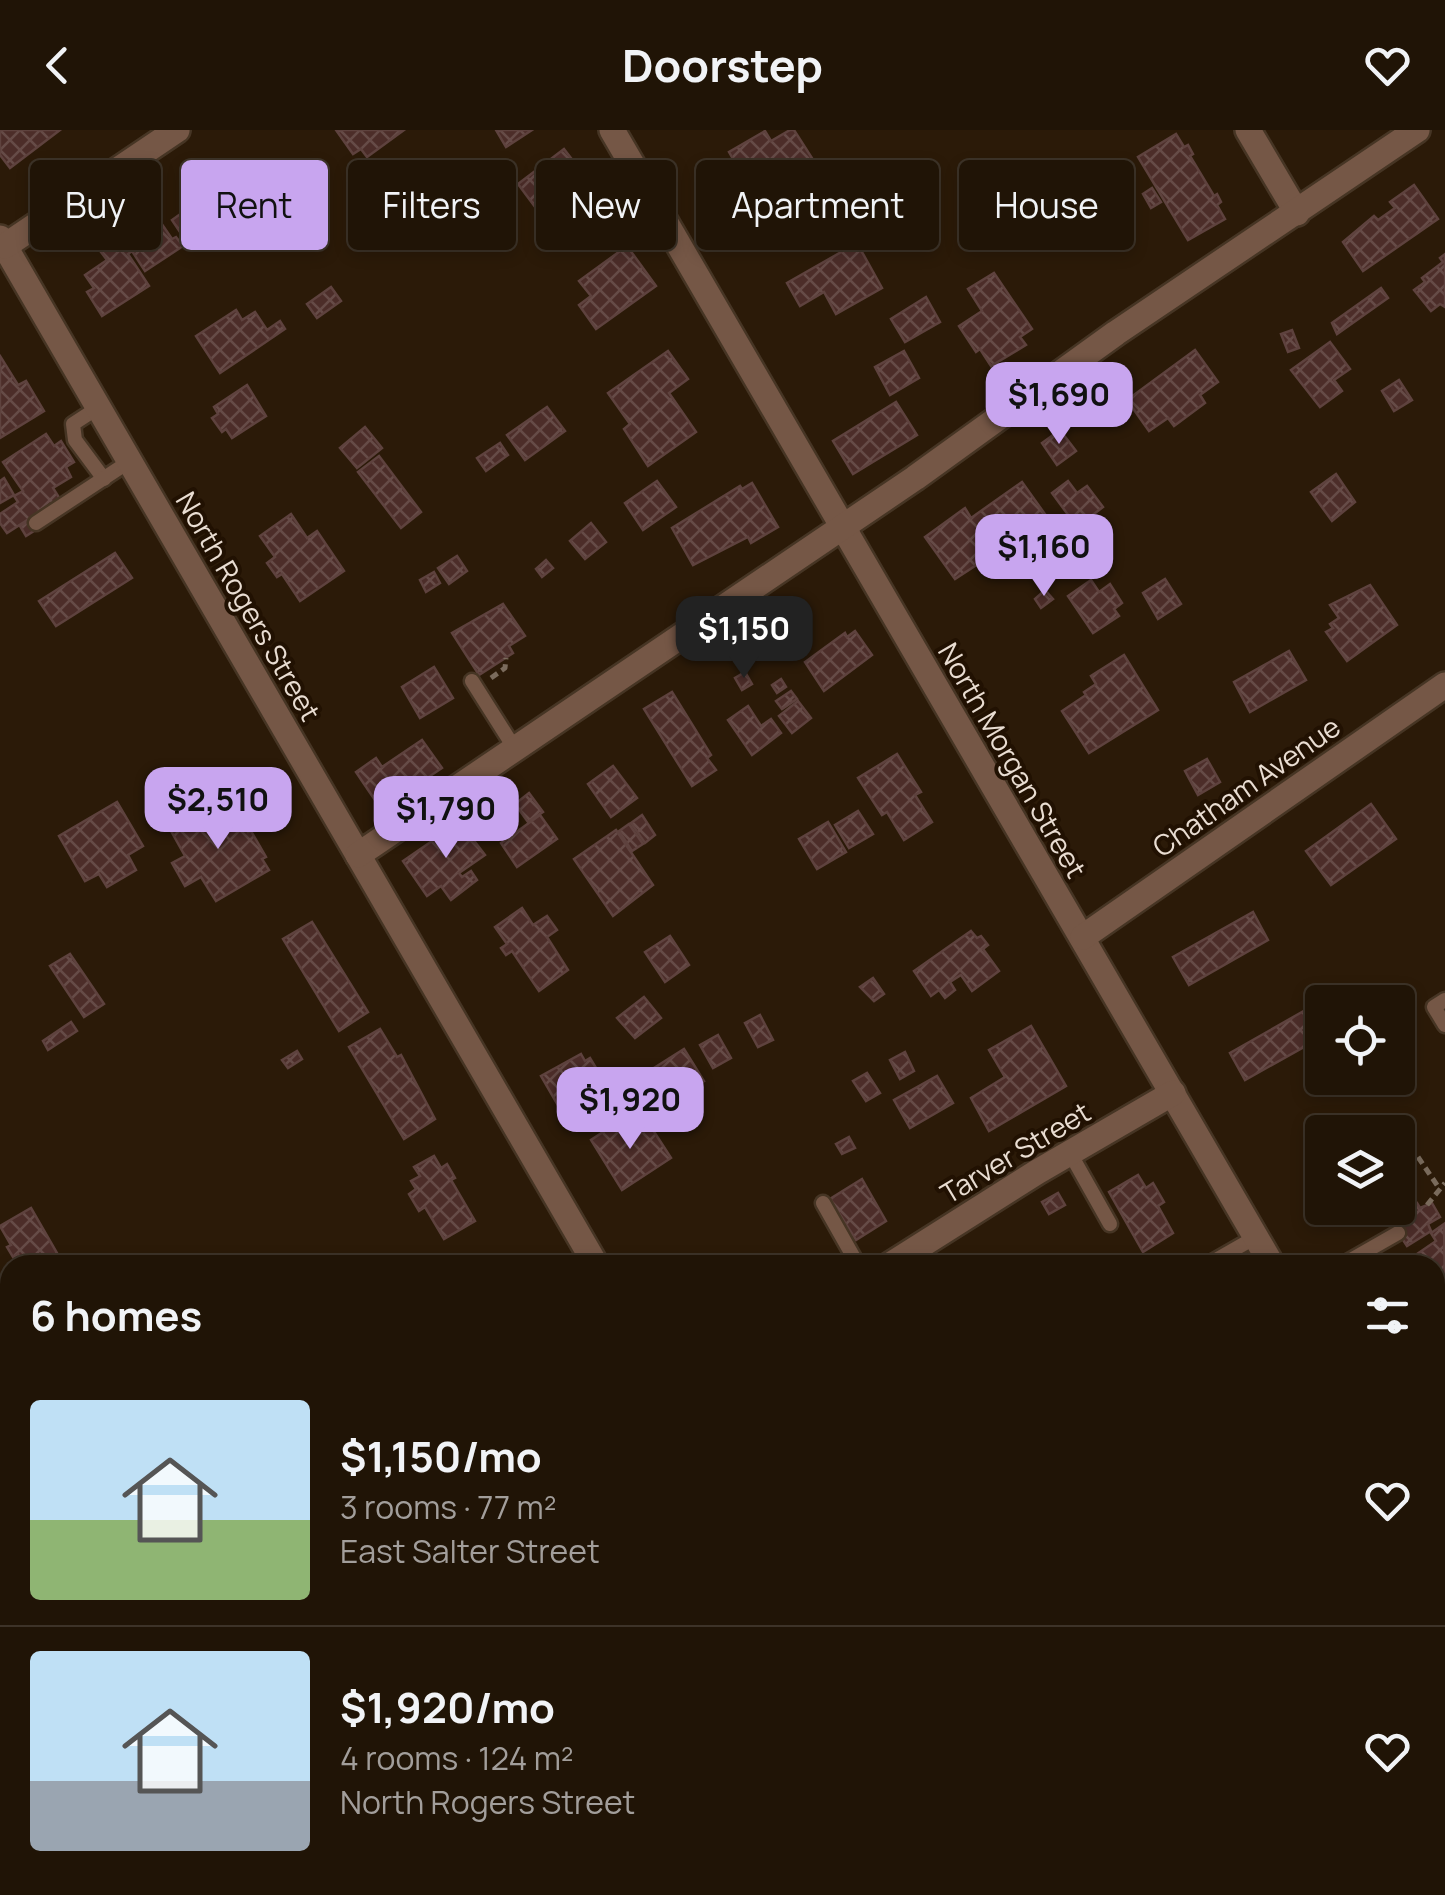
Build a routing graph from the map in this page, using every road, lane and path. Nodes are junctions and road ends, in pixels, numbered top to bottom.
1 (177, 130) edge
2 (612, 130) edge
3 (1248, 130) edge
4 (1417, 130) edge
5 (1297, 213) junction
6 (5, 256) edge
7 (99, 407) junction
8 (130, 461) junction
9 (104, 478) junction
10 (36, 524) dead end
11 (842, 526) junction
12 (472, 681) dead end
13 (1445, 685) edge
14 (515, 749) junction
15 (358, 855) junction
16 (1082, 937) junction
17 (1445, 1000) edge
18 (1445, 1025) edge
19 (1173, 1093) junction
20 (1070, 1153) junction
21 (1418, 1157) dead end
22 (1442, 1185) edge
23 (823, 1203) dead end
24 (1427, 1205) dead end
25 (1110, 1224) dead end
26 (1398, 1233) dead end
27 (1256, 1237) junction
28 (590, 1255) edge
29 (852, 1255) edge
30 (906, 1255) edge
31 (1224, 1255) edge
32 (1266, 1255) edge
33 (1360, 1255) edge

1 - 6 street
2 - 11 street, North Morgan Street
3 - 5 street
4 - 5 street
5 - 11 street
6 - 7 street, North Rogers Street
7 - 8 street, North Rogers Street
7 - 9 lane
8 - 9 lane
8 - 15 street, North Rogers Street
9 - 10 lane
11 - 14 street
11 - 16 street, North Morgan Street
12 - 14 lane
13 - 16 street, Chatham Avenue
14 - 15 street
15 - 28 street, North Rogers Street
16 - 19 street, North Morgan Street
17 - 18 lane
19 - 20 street, Tarver Street
19 - 27 street, North Morgan Street
20 - 25 lane
20 - 30 street, Tarver Street
21 - 22 path
22 - 24 path
23 - 29 lane
26 - 33 lane
27 - 31 lane
27 - 32 street, North Morgan Street

